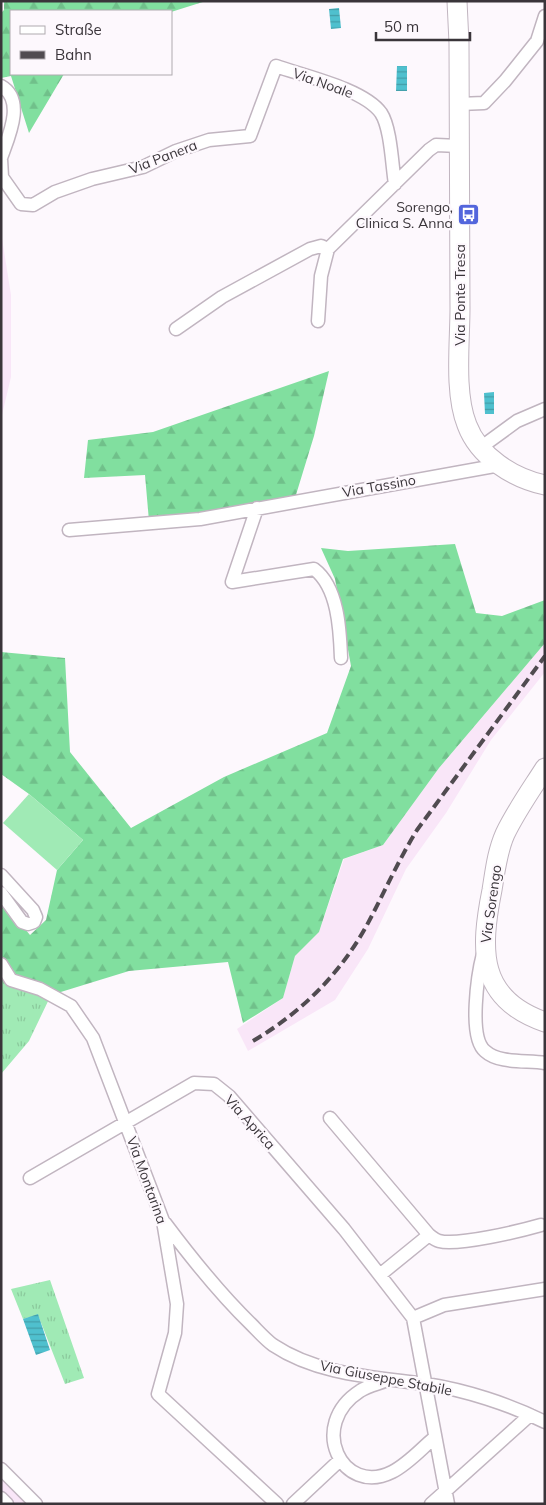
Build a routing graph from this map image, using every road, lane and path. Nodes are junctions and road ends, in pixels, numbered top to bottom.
1 (457, 1) edge
2 (545, 16) edge
3 (276, 66) joint
4 (1, 86) edge
5 (459, 104) junction
6 (459, 146) junction
7 (1, 159) edge
8 (395, 184) junction
9 (328, 249) junction
10 (318, 321) dead end
11 (176, 329) dead end
12 (545, 409) edge
13 (480, 448) junction
14 (500, 465) junction
15 (545, 485) edge
16 (257, 508) junction
17 (69, 530) dead end
18 (341, 658) dead end
19 (545, 768) edge
20 (1, 875) edge
21 (1, 893) edge
22 (484, 948) junction
23 (1, 964) edge
24 (545, 1022) edge
25 (545, 1063) edge
26 (330, 1118) dead end
27 (126, 1121) junction
28 (30, 1178) dead end
29 (163, 1221) junction
30 (541, 1225) dead end
31 (429, 1235) junction
32 (381, 1274) junction
33 (545, 1289) edge
34 (413, 1318) junction
35 (385, 1381) junction
36 (427, 1384) junction
37 (530, 1415) junction
38 (545, 1422) edge
39 (434, 1438) junction
40 (340, 1460) junction
41 (1, 1469) edge
42 (445, 1491) junction
43 (1, 1498) edge
44 (7, 1504) edge
45 (36, 1504) edge
46 (277, 1504) edge
47 (293, 1504) edge
48 (431, 1504) edge
49 (448, 1504) edge

1 - 5 main road, Via Ponte Tresa
2 - 5 street
3 - 7 street, Via Panera
3 - 8 street, Via Noale
4 - 7 street
5 - 6 main road, Via Ponte Tresa
6 - 8 street
6 - 13 main road, Via Ponte Tresa
8 - 9 street
9 - 10 street
9 - 11 street
12 - 13 street
13 - 14 main road, Via Ponte Tresa
14 - 15 main road, Via Ponte Tresa
14 - 16 street, Via Tassino
16 - 17 street, Via Tassino
16 - 18 street
19 - 22 main road, Via Sorengo
20 - 21 street
22 - 24 main road, Via Sorengo
22 - 25 street
23 - 27 street, Via Montarina
26 - 31 street
27 - 28 street, Via Aprica
27 - 29 street, Via Montarina
27 - 32 street, Via Aprica
29 - 35 street, Via Giuseppe Stabile
29 - 46 street, Via Montarina
30 - 31 street
31 - 32 street
32 - 34 street, Via Aprica
33 - 34 street
34 - 36 street
35 - 36 street, Via Giuseppe Stabile
35 - 40 street
36 - 37 street, Via Giuseppe Stabile
36 - 39 street
37 - 38 street, Via Giuseppe Stabile
37 - 42 street
39 - 40 street
39 - 42 street
40 - 47 street
41 - 45 street
42 - 48 street
42 - 49 street
43 - 44 street

